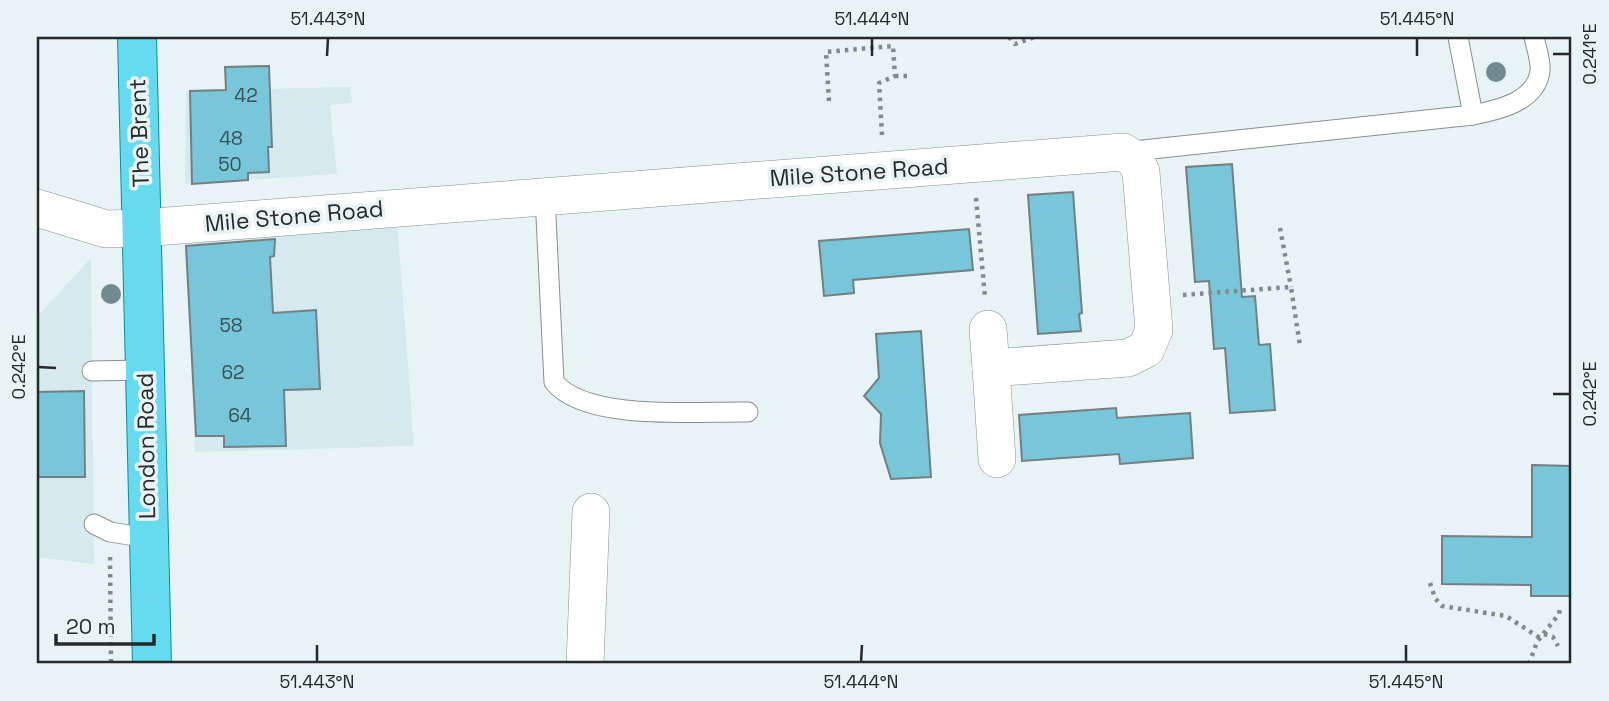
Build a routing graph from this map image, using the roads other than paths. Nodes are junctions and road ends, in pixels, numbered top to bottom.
1 (137, 37) edge
2 (1458, 37) edge
3 (1534, 37) edge
4 (1473, 116) junction
5 (1123, 152) junction
6 (545, 195) junction
7 (37, 208) edge
8 (142, 228) junction
9 (988, 329) road end
10 (991, 368) junction
11 (144, 370) junction
12 (92, 371) dead end
13 (748, 412) dead end
14 (997, 459) dead end
15 (591, 512) dead end
16 (94, 524) dead end
17 (148, 538) junction
18 (152, 664) edge
19 (585, 664) edge

1 - 8 main road, The Brent
2 - 4 lane
3 - 4 lane
4 - 5 lane
5 - 6 street, Mile Stone Road
5 - 10 street
6 - 8 street, Mile Stone Road
6 - 13 lane
7 - 8 street, Mile Stone Road
8 - 11 main road, London Road
9 - 10 street
10 - 14 street
11 - 12 lane
11 - 17 main road, London Road
15 - 19 street
16 - 17 lane
17 - 18 main road, London Road

